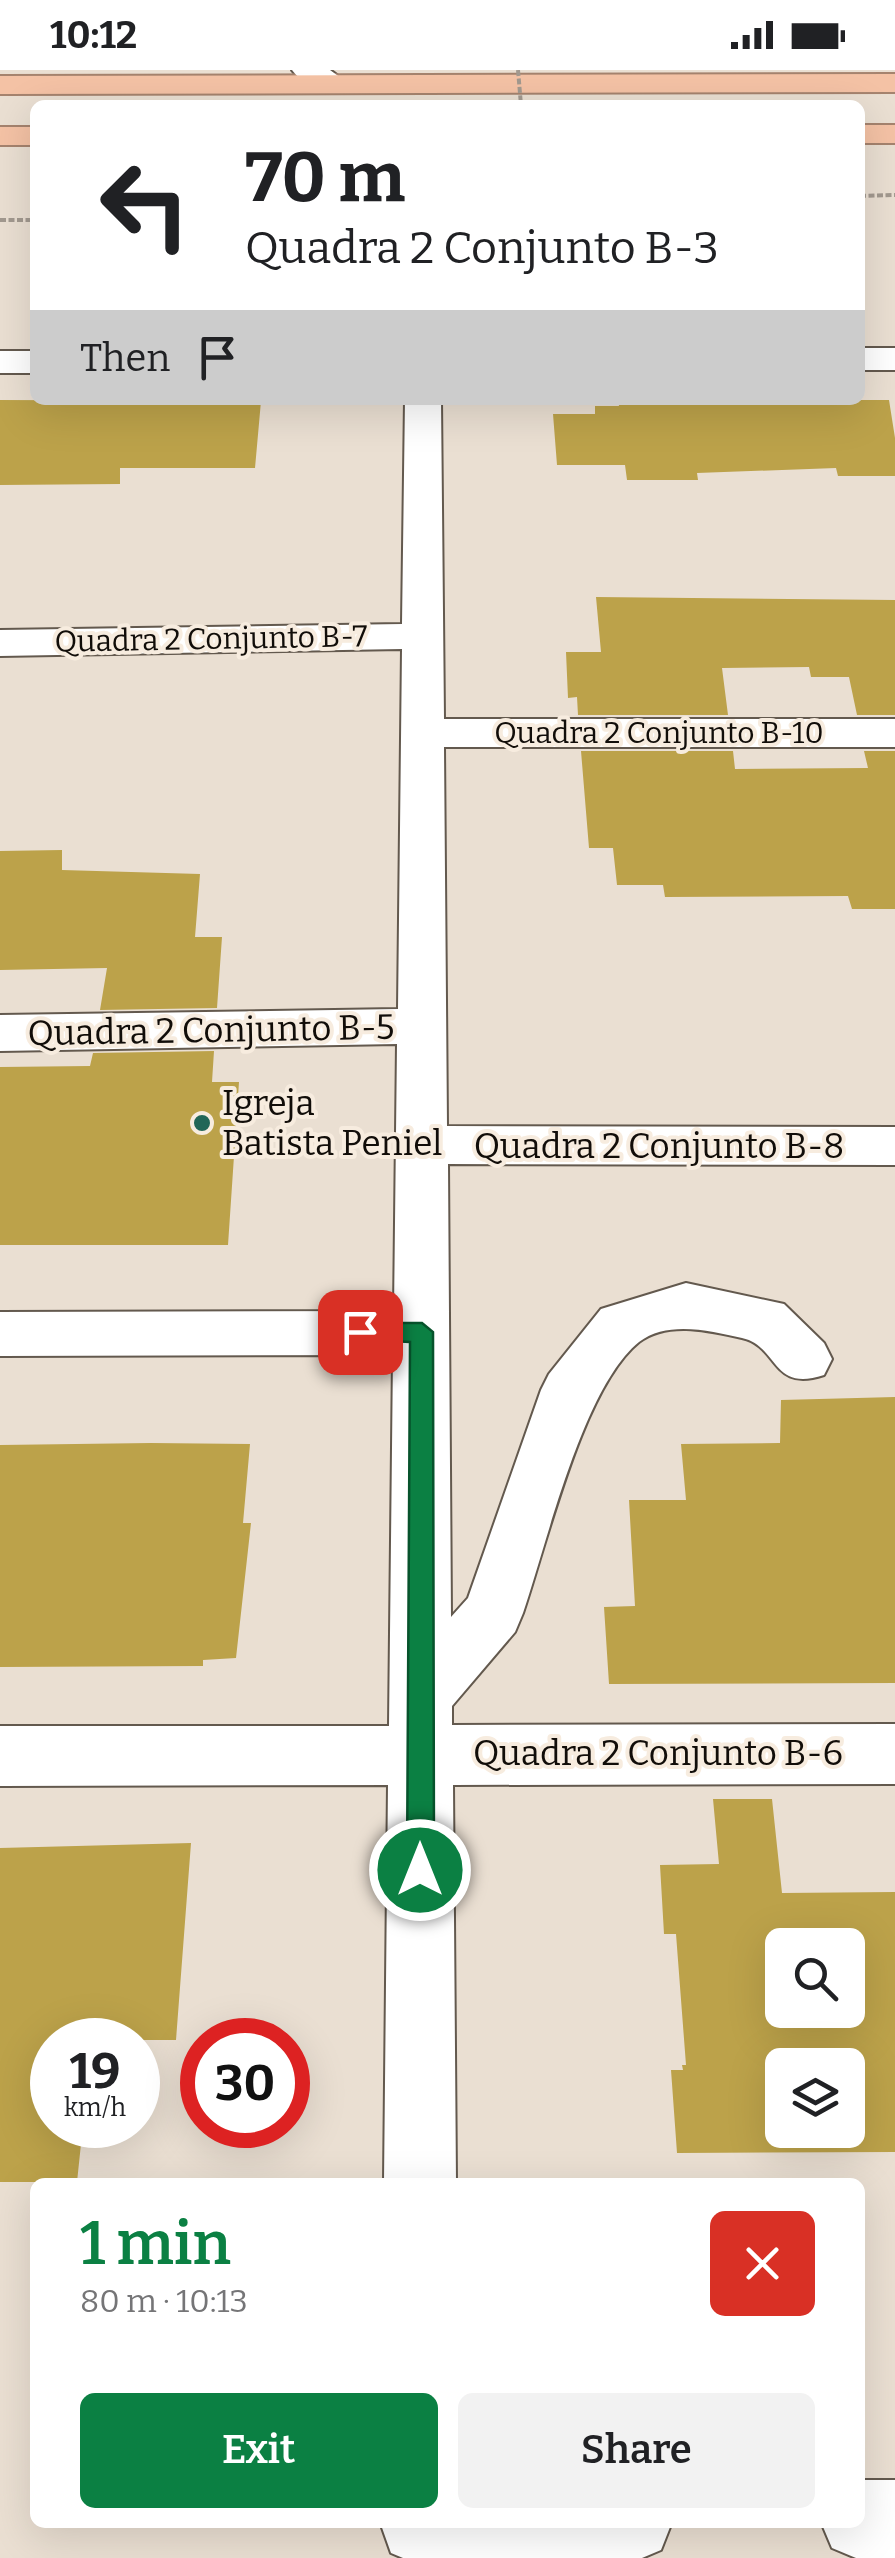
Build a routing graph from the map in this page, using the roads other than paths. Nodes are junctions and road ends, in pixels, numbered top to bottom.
1 (320, 77) edge
2 (895, 83) edge
3 (0, 85) edge
4 (865, 134) edge
5 (895, 134) edge
6 (0, 136) edge
7 (30, 136) edge
8 (865, 360) edge
9 (895, 360) edge
10 (0, 362) edge
11 (30, 362) edge
12 (423, 405) edge
13 (423, 636) junction
14 (0, 643) edge
15 (895, 733) edge
16 (422, 734) junction
17 (422, 1026) junction
18 (0, 1034) edge
19 (422, 1146) junction
20 (895, 1146) edge
21 (422, 1332) junction
22 (0, 1334) edge
23 (804, 1359) dead end
24 (421, 1725) junction
25 (895, 1754) edge
26 (0, 1756) edge
27 (420, 2178) edge
28 (865, 2520) edge
29 (895, 2520) edge
30 (534, 2528) edge
31 (419, 2535) edge

1 - 2 highway
1 - 3 highway
4 - 5 highway
6 - 7 highway
8 - 9 street
10 - 11 street
12 - 13 street
13 - 14 street, Quadra 2 Conjunto B-7
13 - 16 street
15 - 16 street, Quadra 2 Conjunto B-10
16 - 17 street
17 - 18 street, Quadra 2 Conjunto B-5
17 - 19 street
19 - 20 street, Quadra 2 Conjunto B-8
19 - 21 street
21 - 22 street
21 - 24 street
23 - 24 street
24 - 25 street, Quadra 2 Conjunto B-6
24 - 26 street, Quadra 2 Conjunto B-6
24 - 27 street
28 - 29 street
30 - 31 street

